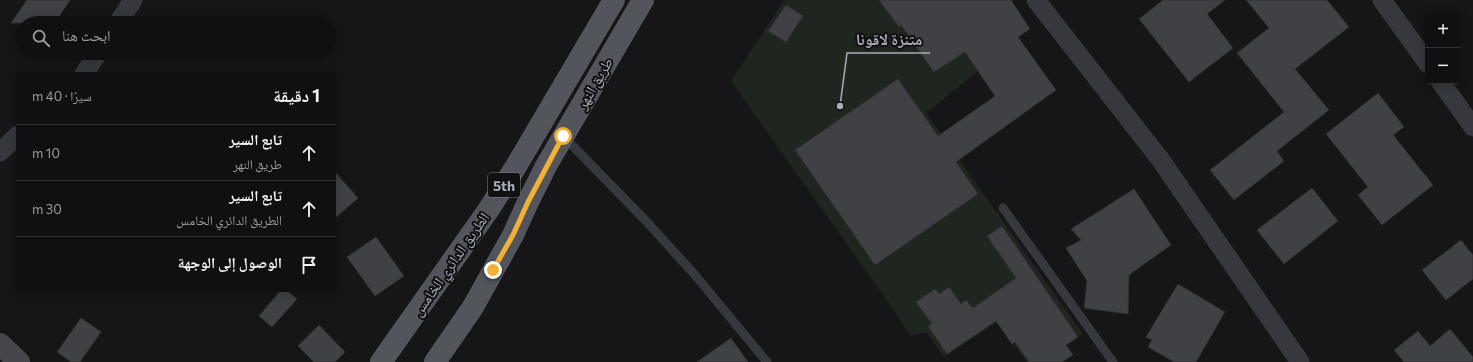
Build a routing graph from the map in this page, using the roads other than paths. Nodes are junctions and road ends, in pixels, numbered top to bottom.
1 (133, 0) edge
2 (614, 0) edge
3 (642, 0) edge
4 (1036, 0) edge
5 (1382, 0) edge
6 (123, 16) edge
7 (93, 60) edge
8 (1425, 60) edge
9 (85, 72) edge
10 (1442, 84) edge
11 (1473, 127) edge
12 (563, 136) junction
13 (1003, 208) dead end
14 (0, 344) edge
15 (1111, 361) edge
16 (20, 362) edge
17 (381, 362) edge
18 (435, 362) edge
19 (767, 362) edge
20 (1300, 362) edge

1 - 6 street
2 - 17 main road, الطريق الدائري الخامس / 5th
3 - 12 main road, طريق النهر
4 - 20 street
5 - 8 street
7 - 9 street
10 - 11 street
12 - 18 main road, طريق النهر / 5th
12 - 19 lane
13 - 15 lane
14 - 16 main road

